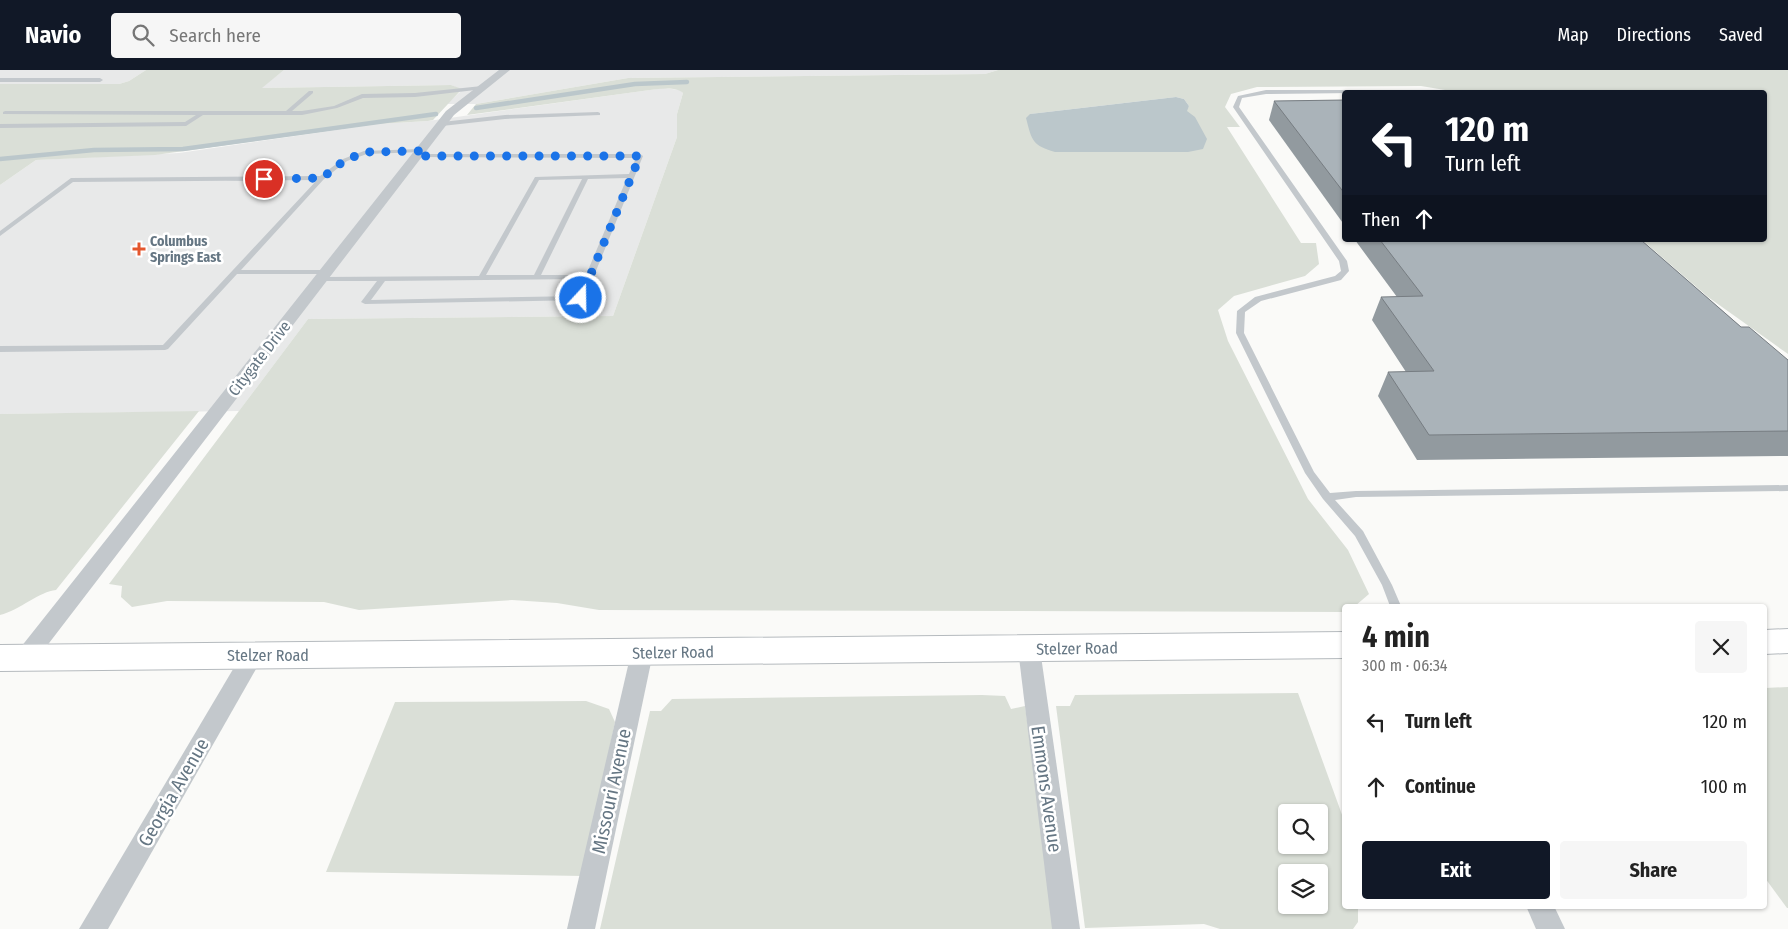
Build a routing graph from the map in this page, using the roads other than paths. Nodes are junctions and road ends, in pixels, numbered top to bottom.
1 (505, 70) edge
2 (52, 75) dead end
3 (0, 80) edge
4 (44, 80) junction
5 (100, 80) dead end
6 (482, 88) junction
7 (311, 92) dead end
8 (1342, 92) edge
9 (202, 113) junction
10 (287, 113) junction
11 (2, 114) edge
12 (598, 114) dead end
13 (442, 124) junction
14 (0, 126) edge
15 (419, 153) junction
16 (631, 176) junction
17 (586, 177) junction
18 (322, 178) junction
19 (0, 234) edge
20 (236, 272) junction
21 (323, 275) junction
22 (589, 277) junction
23 (382, 278) junction
24 (481, 278) junction
25 (536, 278) junction
26 (0, 349) edge
27 (1788, 488) edge
28 (1327, 497) junction
29 (1394, 604) edge
30 (1788, 641) edge
31 (1767, 642) edge
32 (1342, 645) edge
33 (1029, 649) junction
34 (642, 653) junction
35 (253, 655) junction
36 (12, 658) edge
37 (1541, 909) edge
38 (93, 929) edge
39 (581, 929) edge
40 (1066, 929) edge
41 (1551, 929) edge

1 - 6 street, Citygate Drive
2 - 4 lane
3 - 4 lane
4 - 5 lane
6 - 10 lane
6 - 13 street, Citygate Drive
7 - 10 lane
8 - 28 lane
9 - 10 lane
9 - 11 lane
9 - 14 lane
12 - 13 lane
13 - 15 street, Citygate Drive
15 - 16 lane
15 - 18 lane
15 - 21 street, Citygate Drive
16 - 17 lane
16 - 22 lane
17 - 24 lane
17 - 25 lane
18 - 19 lane
18 - 20 lane
20 - 21 lane
20 - 26 lane
21 - 23 lane
21 - 36 street, Citygate Drive
22 - 23 lane
22 - 25 lane
23 - 24 lane
24 - 25 lane
27 - 28 lane
28 - 29 lane
30 - 31 main road
32 - 33 main road, Stelzer Road
33 - 34 main road, Stelzer Road
33 - 40 street, Emmons Avenue
34 - 35 main road, Stelzer Road
34 - 39 street, Missouri Avenue
35 - 36 main road, Stelzer Road
35 - 38 street, Georgia Avenue
37 - 41 street

